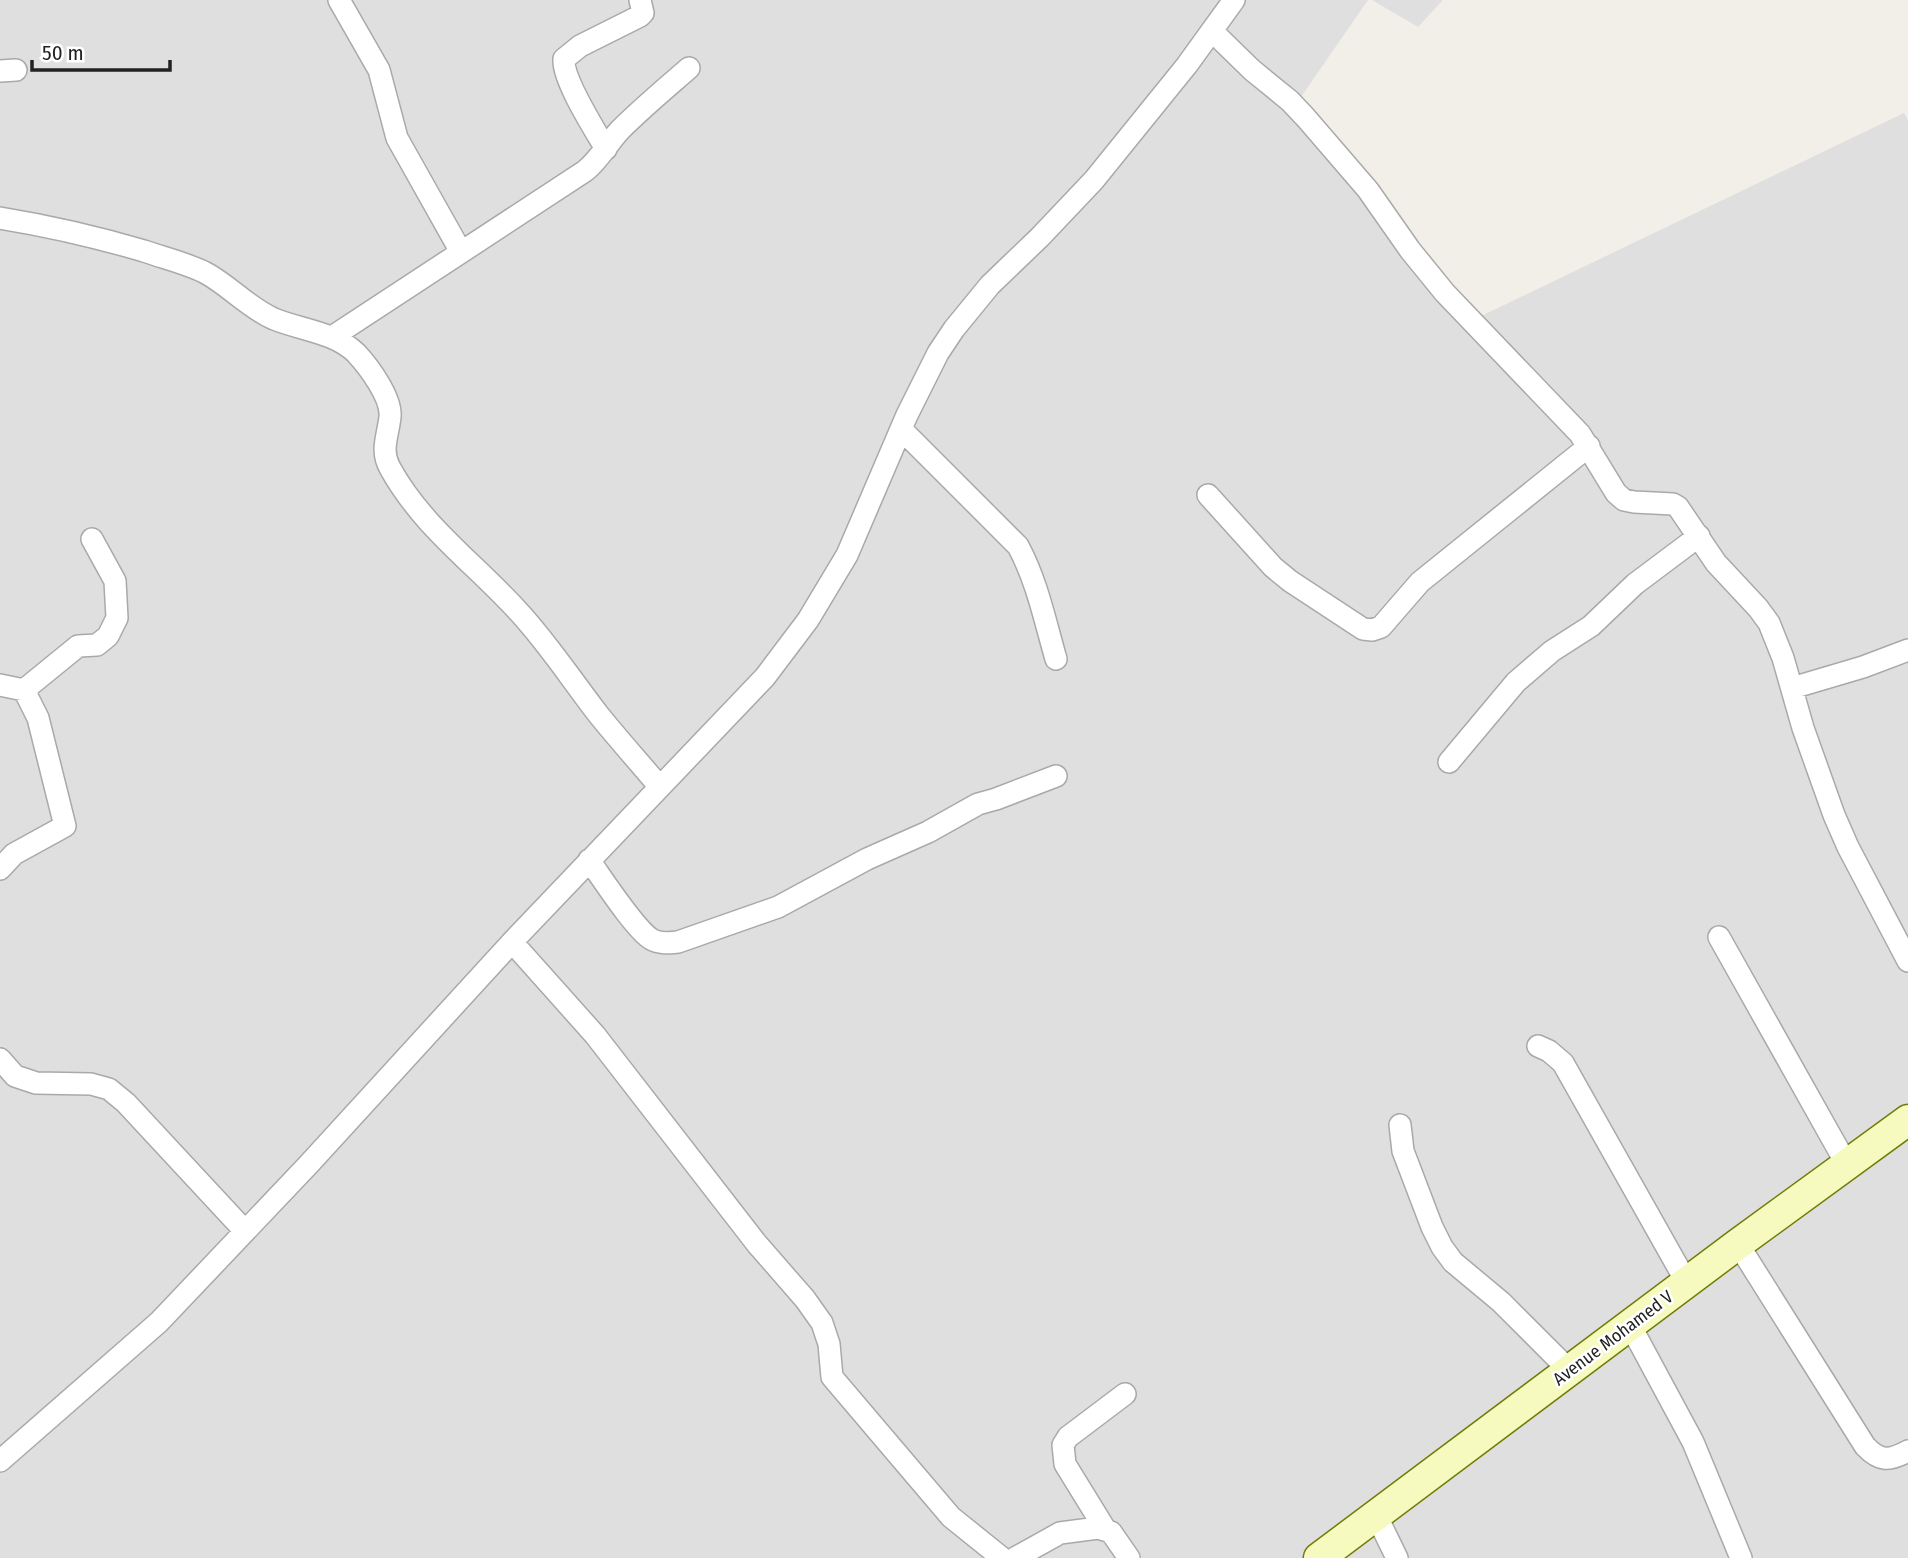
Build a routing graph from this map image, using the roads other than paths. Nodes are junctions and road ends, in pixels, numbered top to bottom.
1 (339, 0) edge
2 (640, 0) edge
3 (1234, 0) edge
4 (1212, 31) junction
5 (689, 68) dead end
6 (606, 149) junction
7 (0, 218) edge
8 (461, 252) junction
9 (332, 337) junction
10 (901, 429) junction
11 (1589, 446) junction
12 (1208, 495) dead end
13 (1699, 536) junction
14 (92, 539) dead end
15 (1908, 650) edge
16 (1056, 659) dead end
17 (0, 685) edge
18 (1792, 688) junction
19 (24, 691) junction
20 (1448, 762) dead end
21 (1056, 776) dead end
22 (659, 786) junction
23 (589, 860) junction
24 (0, 869) edge
25 (1719, 937) dead end
26 (512, 942) junction
27 (1908, 961) edge
28 (1538, 1046) dead end
29 (0, 1059) edge
30 (1908, 1120) edge
31 (1400, 1125) dead end
32 (1847, 1165) junction
33 (244, 1230) junction
34 (1738, 1244) junction
35 (1687, 1283) junction
36 (1630, 1325) junction
37 (1569, 1370) junction
38 (1125, 1394) dead end
39 (1908, 1451) edge
40 (0, 1461) edge
41 (1376, 1515) junction
42 (1105, 1529) junction
43 (1002, 1558) edge
44 (1015, 1558) edge
45 (1129, 1558) edge
46 (1319, 1558) edge
47 (1397, 1558) edge
48 (1741, 1558) edge

1 - 8 street
2 - 6 street
3 - 4 street
4 - 10 street
4 - 11 street
5 - 6 street
6 - 8 street
7 - 9 street
8 - 9 street
9 - 22 street
10 - 16 street
10 - 22 street
11 - 12 street
11 - 13 street
13 - 18 street
13 - 20 street
14 - 19 street
15 - 18 street
17 - 19 street
18 - 27 street
19 - 24 street
21 - 23 street
22 - 23 street
23 - 26 street
25 - 32 street
26 - 33 street
26 - 43 street
28 - 35 street
29 - 33 street
30 - 32 main road, Avenue Mohamed V
31 - 37 street
32 - 34 main road, Avenue Mohamed V
33 - 40 street
34 - 35 main road, Avenue Mohamed V
34 - 39 street
35 - 36 main road, Avenue Mohamed V
36 - 37 main road, Avenue Mohamed V
36 - 48 street
37 - 41 main road, Avenue Mohamed V
38 - 42 street
41 - 46 main road, Avenue Mohamed V
41 - 47 street
42 - 44 street
42 - 45 street

